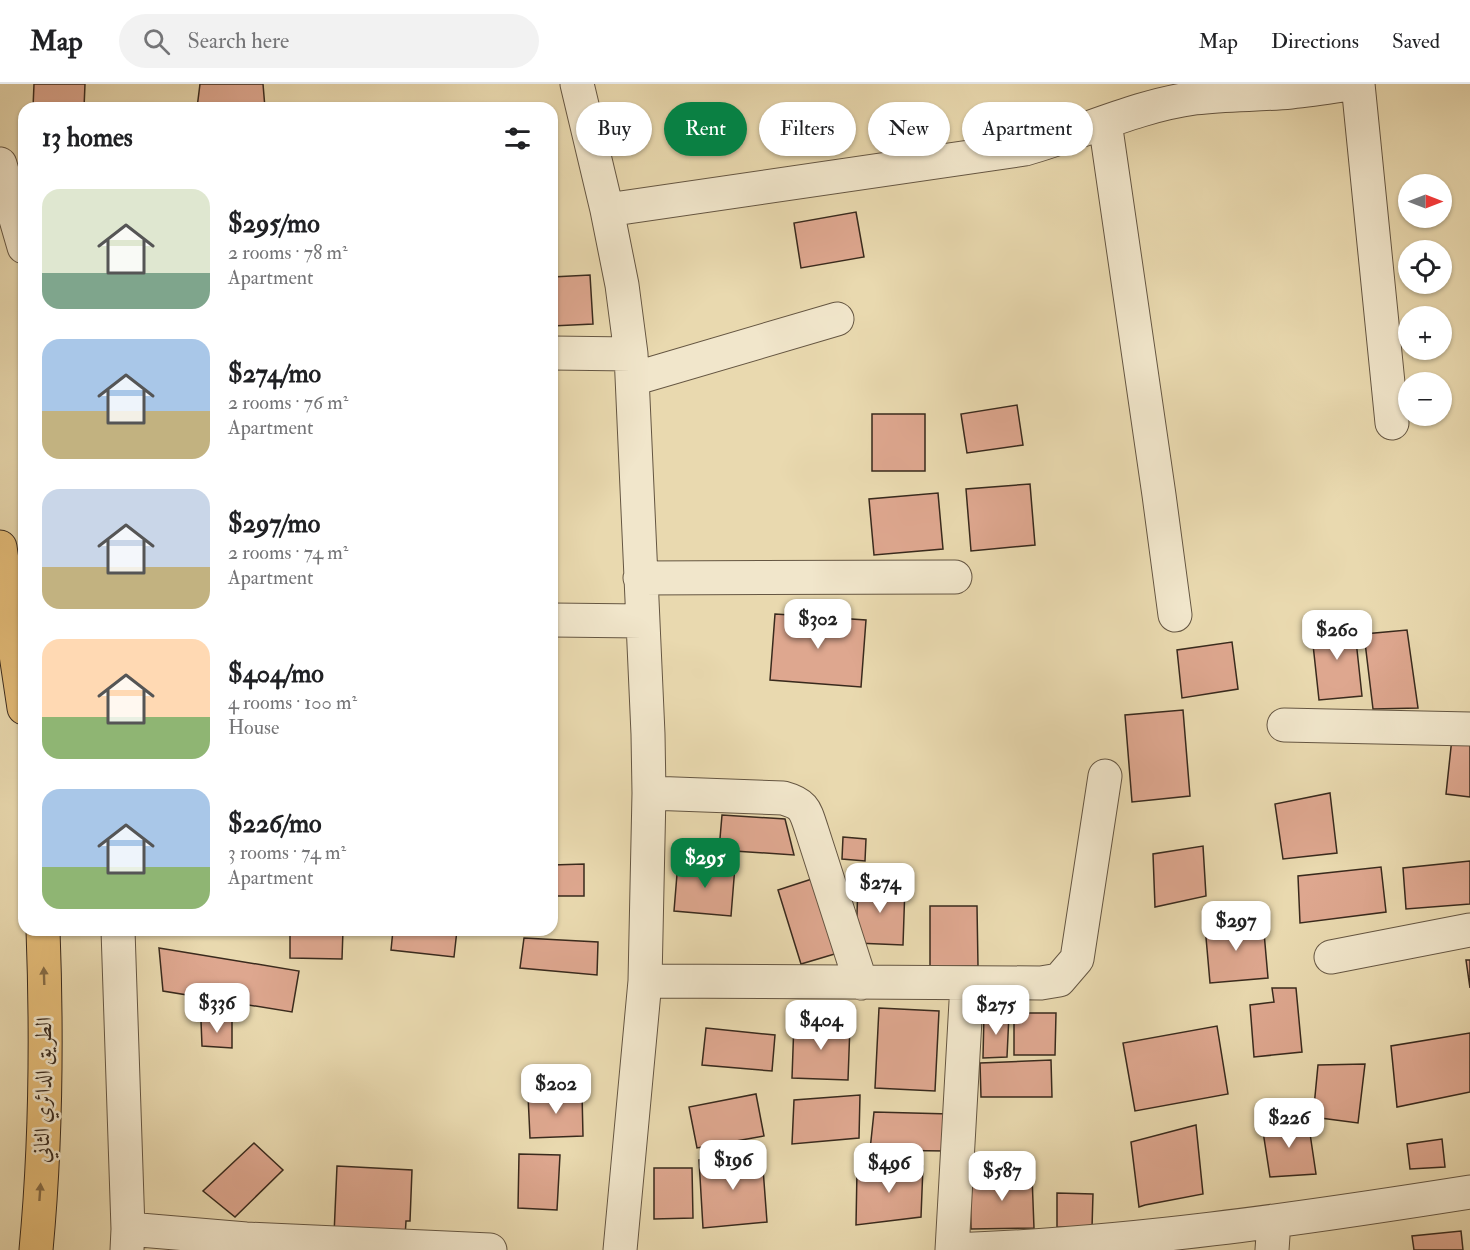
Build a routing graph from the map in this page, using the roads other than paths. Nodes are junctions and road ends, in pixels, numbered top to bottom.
1 (578, 84) edge
2 (1350, 84) edge
3 (1358, 84) edge
4 (1196, 91) edge
5 (1105, 122) junction
6 (0, 164) edge
7 (607, 210) junction
8 (18, 226) edge
9 (837, 319) dead end
10 (558, 354) edge
11 (632, 366) junction
12 (1392, 423) dead end
13 (0, 547) edge
14 (955, 577) dead end
15 (640, 578) junction
16 (1175, 615) dead end
17 (558, 620) edge
18 (642, 621) junction
19 (18, 668) edge
20 (1284, 725) dead end
21 (1470, 729) edge
22 (1105, 776) dead end
23 (648, 794) junction
24 (1470, 930) edge
25 (43, 936) edge
26 (118, 936) edge
27 (1330, 957) dead end
28 (645, 981) junction
29 (861, 983) junction
30 (968, 984) junction
31 (1470, 1192) edge
32 (1273, 1235) edge
33 (128, 1240) edge
34 (245, 1244) edge
35 (1009, 1249) edge
36 (36, 1250) edge
37 (490, 1250) edge
38 (620, 1250) edge
39 (952, 1250) edge

1 - 7 street
2 - 4 street
3 - 12 street
4 - 5 street
5 - 7 street
5 - 16 street
6 - 8 street
7 - 11 street
9 - 11 street
10 - 11 street
11 - 15 street
13 - 19 highway
14 - 15 street
15 - 18 street
17 - 18 street
18 - 23 street
20 - 21 street
22 - 30 street
23 - 28 street
23 - 29 street
24 - 27 street
36 -> 25 highway, الطريق الدائري الثاني
26 - 33 street
28 - 29 street
28 - 38 street
29 - 30 street
30 - 39 street
31 - 32 street
32 - 35 street
33 - 34 street
34 - 37 street
35 - 39 street

